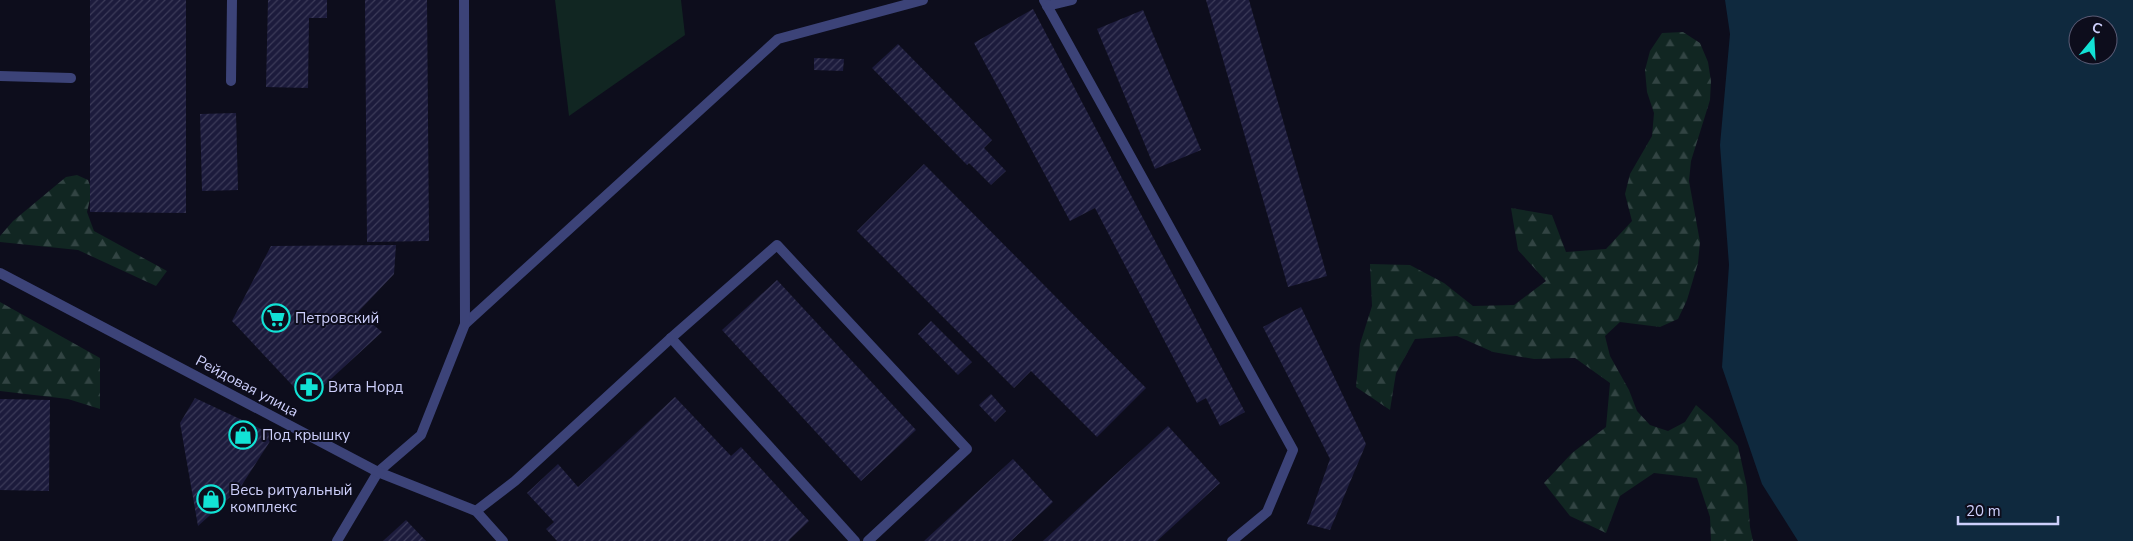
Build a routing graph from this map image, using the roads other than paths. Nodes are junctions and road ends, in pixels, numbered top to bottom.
1 (232, 0) edge
2 (464, 0) edge
3 (923, 0) edge
4 (1072, 0) edge
5 (1046, 3) edge
6 (0, 76) edge
7 (71, 78) dead end
8 (231, 81) dead end
9 (0, 273) edge
10 (465, 324) junction
11 (671, 338) junction
12 (378, 472) junction
13 (476, 511) junction
14 (337, 541) edge
15 (503, 541) edge
16 (855, 541) edge
17 (868, 541) edge
18 (1232, 541) edge

1 - 8 street
2 - 10 street
3 - 10 street
4 - 5 street
5 - 18 street
6 - 7 street
9 - 12 street, Рейдовая улица
10 - 12 street
11 - 13 street
11 - 16 street
11 - 17 street
12 - 13 street, Рейдовая улица
12 - 14 street
13 - 15 street, Рейдовая улица

